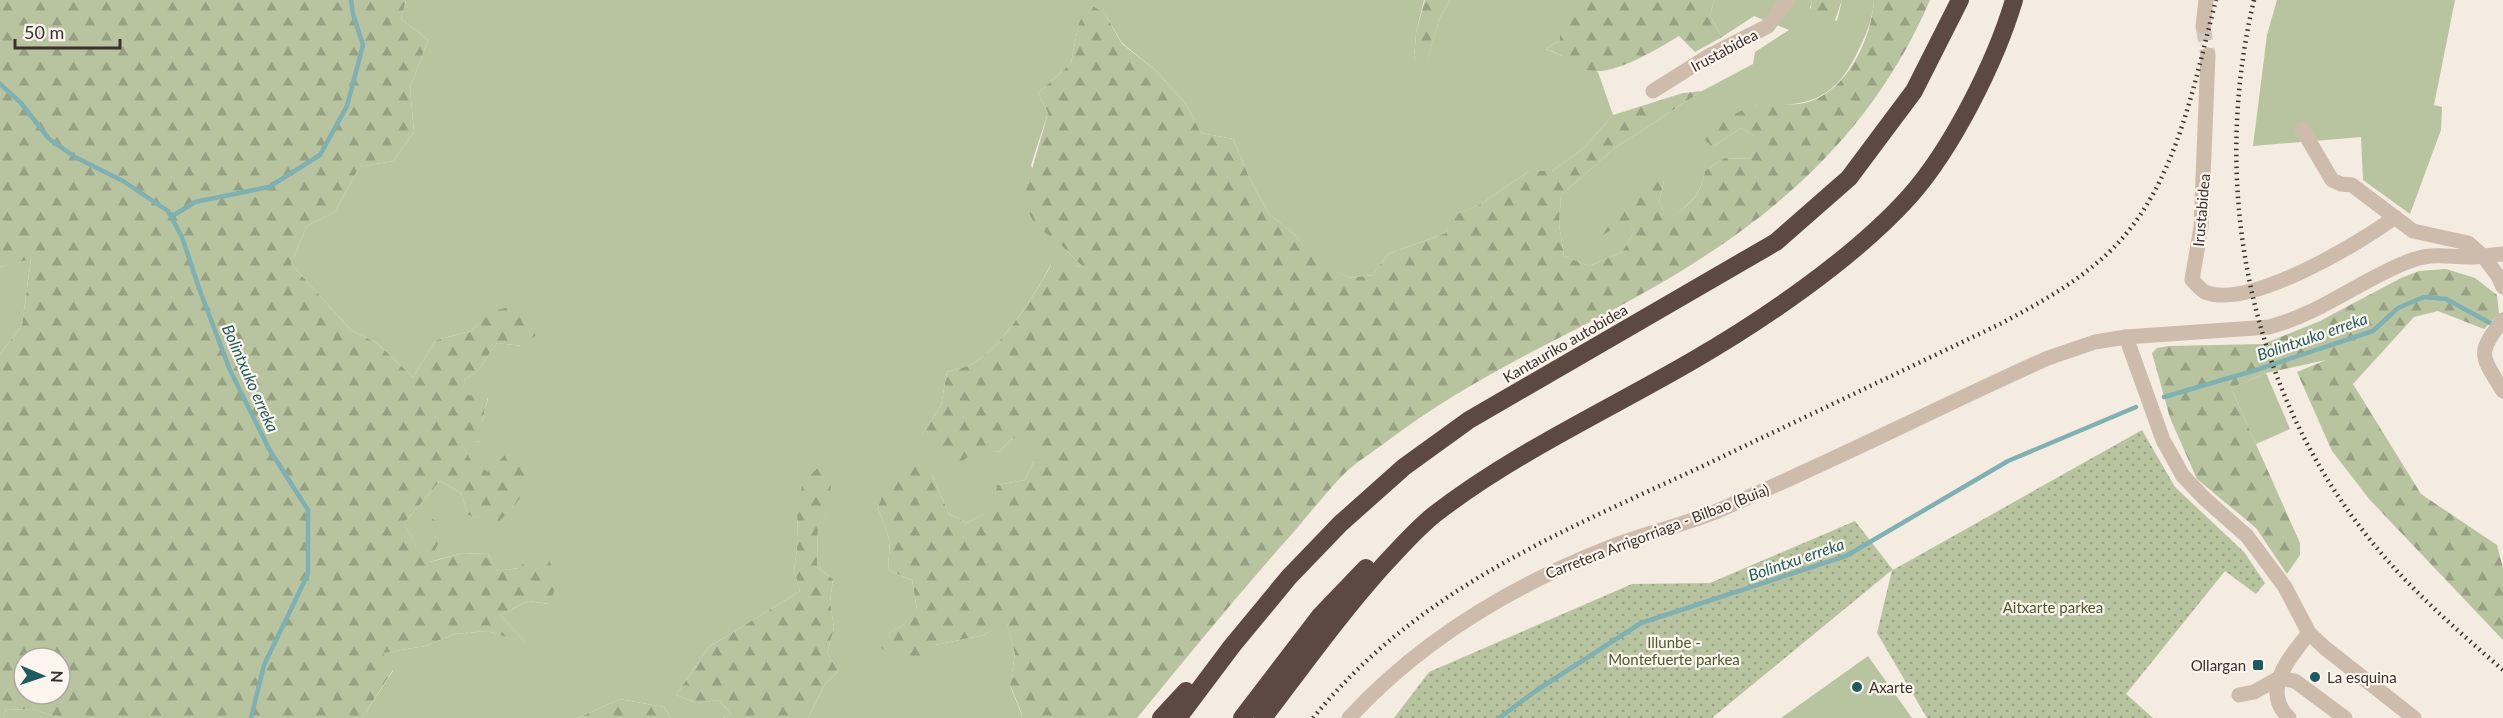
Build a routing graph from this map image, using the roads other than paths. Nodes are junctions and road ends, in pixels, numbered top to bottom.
1 (1787, 0) edge
2 (1960, 0) edge
3 (2014, 0) edge
4 (2206, 0) edge
5 (2203, 26) tunnel mouth
6 (2208, 55) tunnel mouth
7 (1653, 91) dead end
8 (2302, 129) dead end
9 (2395, 217) junction
10 (2503, 254) edge
11 (2483, 256) junction
12 (2501, 276) edge
13 (2503, 320) edge
14 (2126, 337) junction
15 (2503, 391) edge
16 (1419, 527) junction
17 (2309, 633) junction
18 (1232, 646) junction
19 (2279, 678) junction
20 (2239, 695) dead end
21 (1161, 718) edge
22 (1178, 718) edge
23 (1242, 718) edge
24 (1263, 718) edge
25 (1349, 718) edge
26 (2289, 718) edge
27 (2345, 718) edge
28 (2414, 718) edge

1 - 7 street, Irustabidea
2 - 18 highway, Kantauriko autobidea
3 - 16 highway
4 - 5 street
6 - 9 street, Irustabidea
8 - 9 street
9 - 11 street
10 - 11 street, Carretera Arrigorriaga - Bilbao (Buia)
11 - 12 street
11 - 14 street, Carretera Arrigorriaga - Bilbao (Buia)
13 - 15 street
14 - 17 street
14 - 25 street, Carretera Arrigorriaga - Bilbao (Buia)
16 - 23 highway
16 - 24 highway
17 - 19 street
17 - 28 street
18 - 21 highway
18 - 22 highway, Kantauriko autobidea
19 - 20 street
19 - 26 street
19 - 27 street

